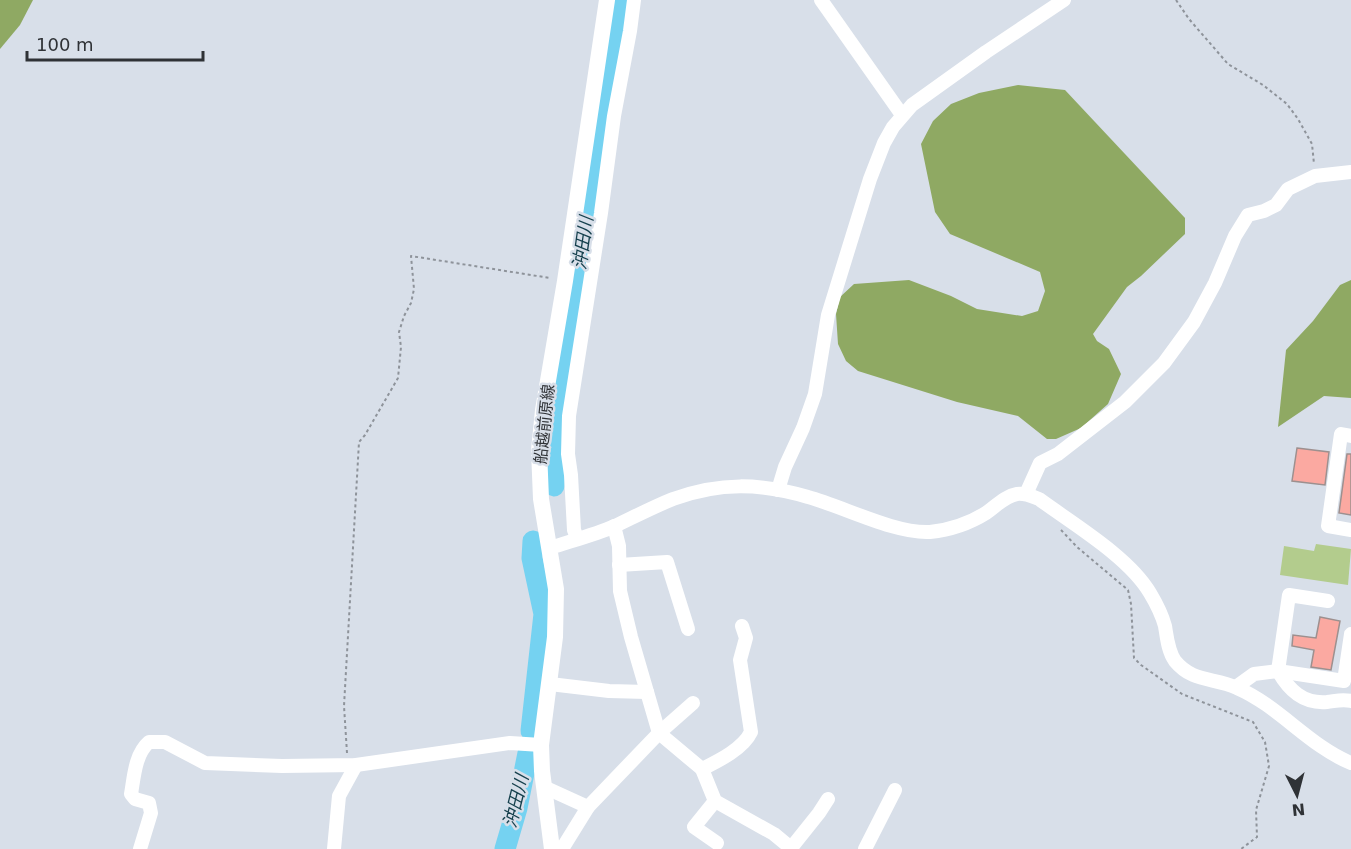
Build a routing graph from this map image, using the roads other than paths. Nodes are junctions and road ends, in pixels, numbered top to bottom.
1 (608, 0) edge
2 (634, 0) edge
3 (821, 0) edge
4 (1059, 1) edge
5 (902, 115) junction
6 (1351, 172) edge
7 (1351, 436) edge
8 (778, 490) junction
9 (1026, 494) junction
10 (614, 526) junction
11 (1351, 530) edge
12 (577, 538) junction
13 (550, 548) junction
14 (619, 565) junction
15 (1328, 601) dead end
16 (742, 626) dead end
17 (688, 629) dead end
18 (1351, 634) edge
19 (1278, 671) junction
20 (1344, 681) junction
21 (550, 684) junction
22 (1236, 687) junction
23 (647, 692) junction
24 (1346, 700) edge
25 (693, 703) dead end
26 (659, 733) junction
27 (541, 745) junction
28 (1351, 763) edge
29 (352, 765) junction
30 (702, 769) junction
31 (544, 787) junction
32 (895, 790) dead end
33 (828, 799) dead end
34 (715, 801) junction
35 (588, 807) junction
36 (717, 843) dead end
37 (791, 848) edge
38 (140, 849) edge
39 (334, 849) edge
40 (552, 849) edge
41 (561, 849) edge
42 (865, 849) edge

1 - 13 main road, 船越前原線
2 - 12 street
3 - 5 street
4 - 5 street
5 - 8 street
6 - 9 street
7 - 11 street
8 - 9 street
8 - 10 street
9 - 22 street
10 - 12 street
10 - 14 street
12 - 13 street
13 - 21 main road, 船越前原線
14 - 17 street
14 - 23 street
15 - 19 street
16 - 30 street
18 - 20 street
19 - 20 street
19 - 22 street
19 - 24 street
20 - 24 street
21 - 23 street
21 - 27 main road, 船越前原線
22 - 28 street
23 - 26 street
25 - 26 street
26 - 30 street
26 - 35 street
27 - 29 street
27 - 31 main road, 船越前原線
29 - 38 street
29 - 39 street
30 - 34 street
31 - 35 street
31 - 40 main road, 船越前原線
32 - 42 street
33 - 37 street
34 - 36 street
34 - 37 street
35 - 41 street

